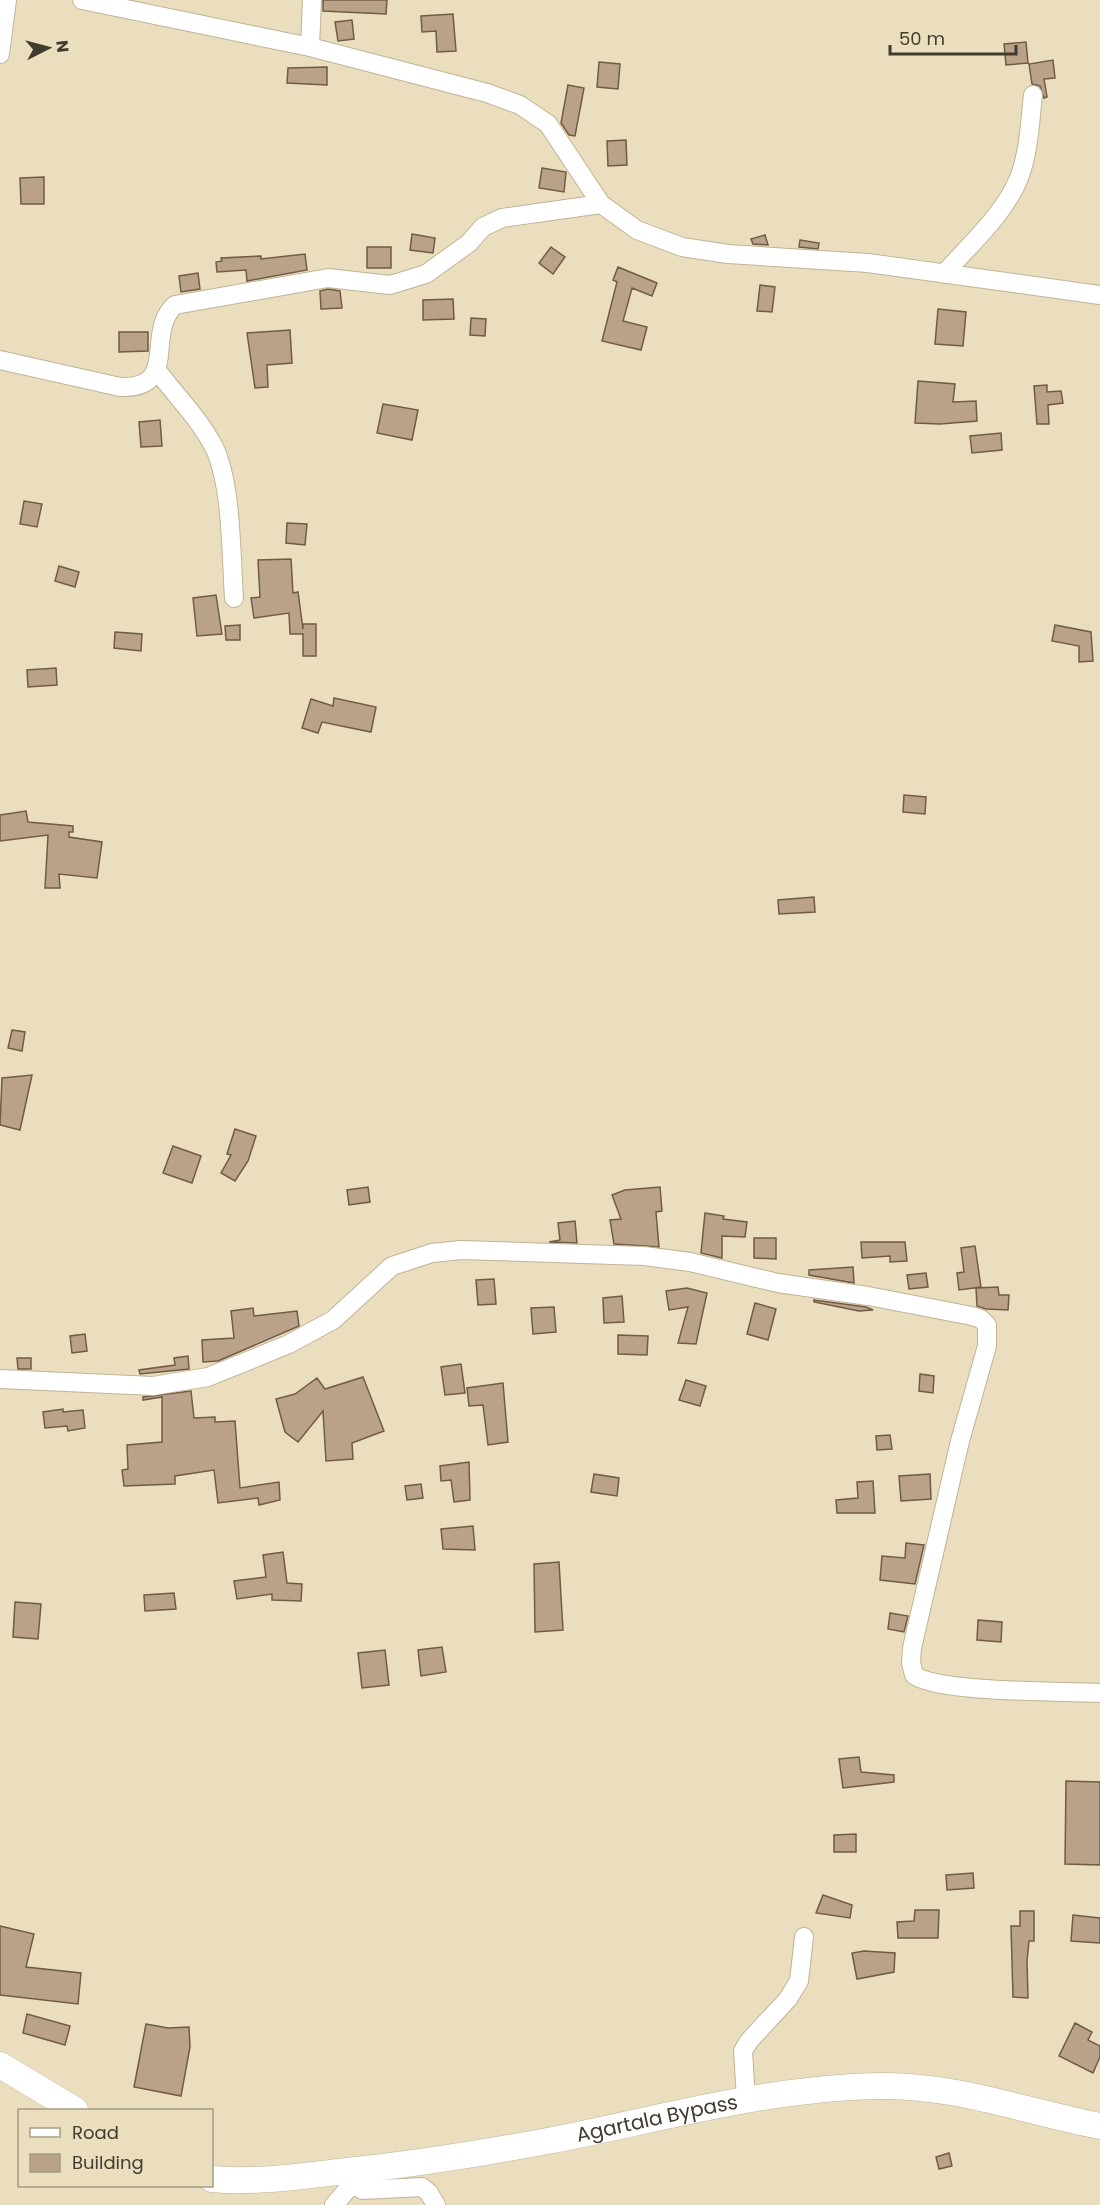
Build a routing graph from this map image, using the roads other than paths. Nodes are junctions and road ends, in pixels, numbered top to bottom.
1 (7, 0) edge
2 (82, 0) edge
3 (312, 0) edge
4 (310, 47) junction
5 (0, 54) edge
6 (1033, 95) dead end
7 (601, 204) junction
8 (944, 274) junction
9 (1100, 295) edge
10 (0, 360) edge
11 (156, 369) junction
12 (234, 598) dead end
13 (0, 1379) edge
14 (1100, 1693) edge
15 (804, 1937) dead end
16 (0, 2065) edge
17 (0, 2083) edge
18 (746, 2099) junction
19 (43, 2109) edge
20 (73, 2109) edge
21 (1100, 2126) edge
22 (354, 2176) junction
23 (213, 2179) edge
24 (334, 2205) edge
25 (436, 2205) edge

1 - 5 street
2 - 4 street
3 - 4 street
4 - 7 street
6 - 8 street
7 - 8 street
7 - 11 street
8 - 9 street
10 - 11 street
11 - 12 street
13 - 14 street
15 - 18 street
16 - 20 highway
17 - 19 highway
18 - 21 highway, Agartala Bypass
18 - 22 highway, Agartala Bypass
22 - 23 highway, Agartala Bypass
22 - 24 street
22 - 25 street

